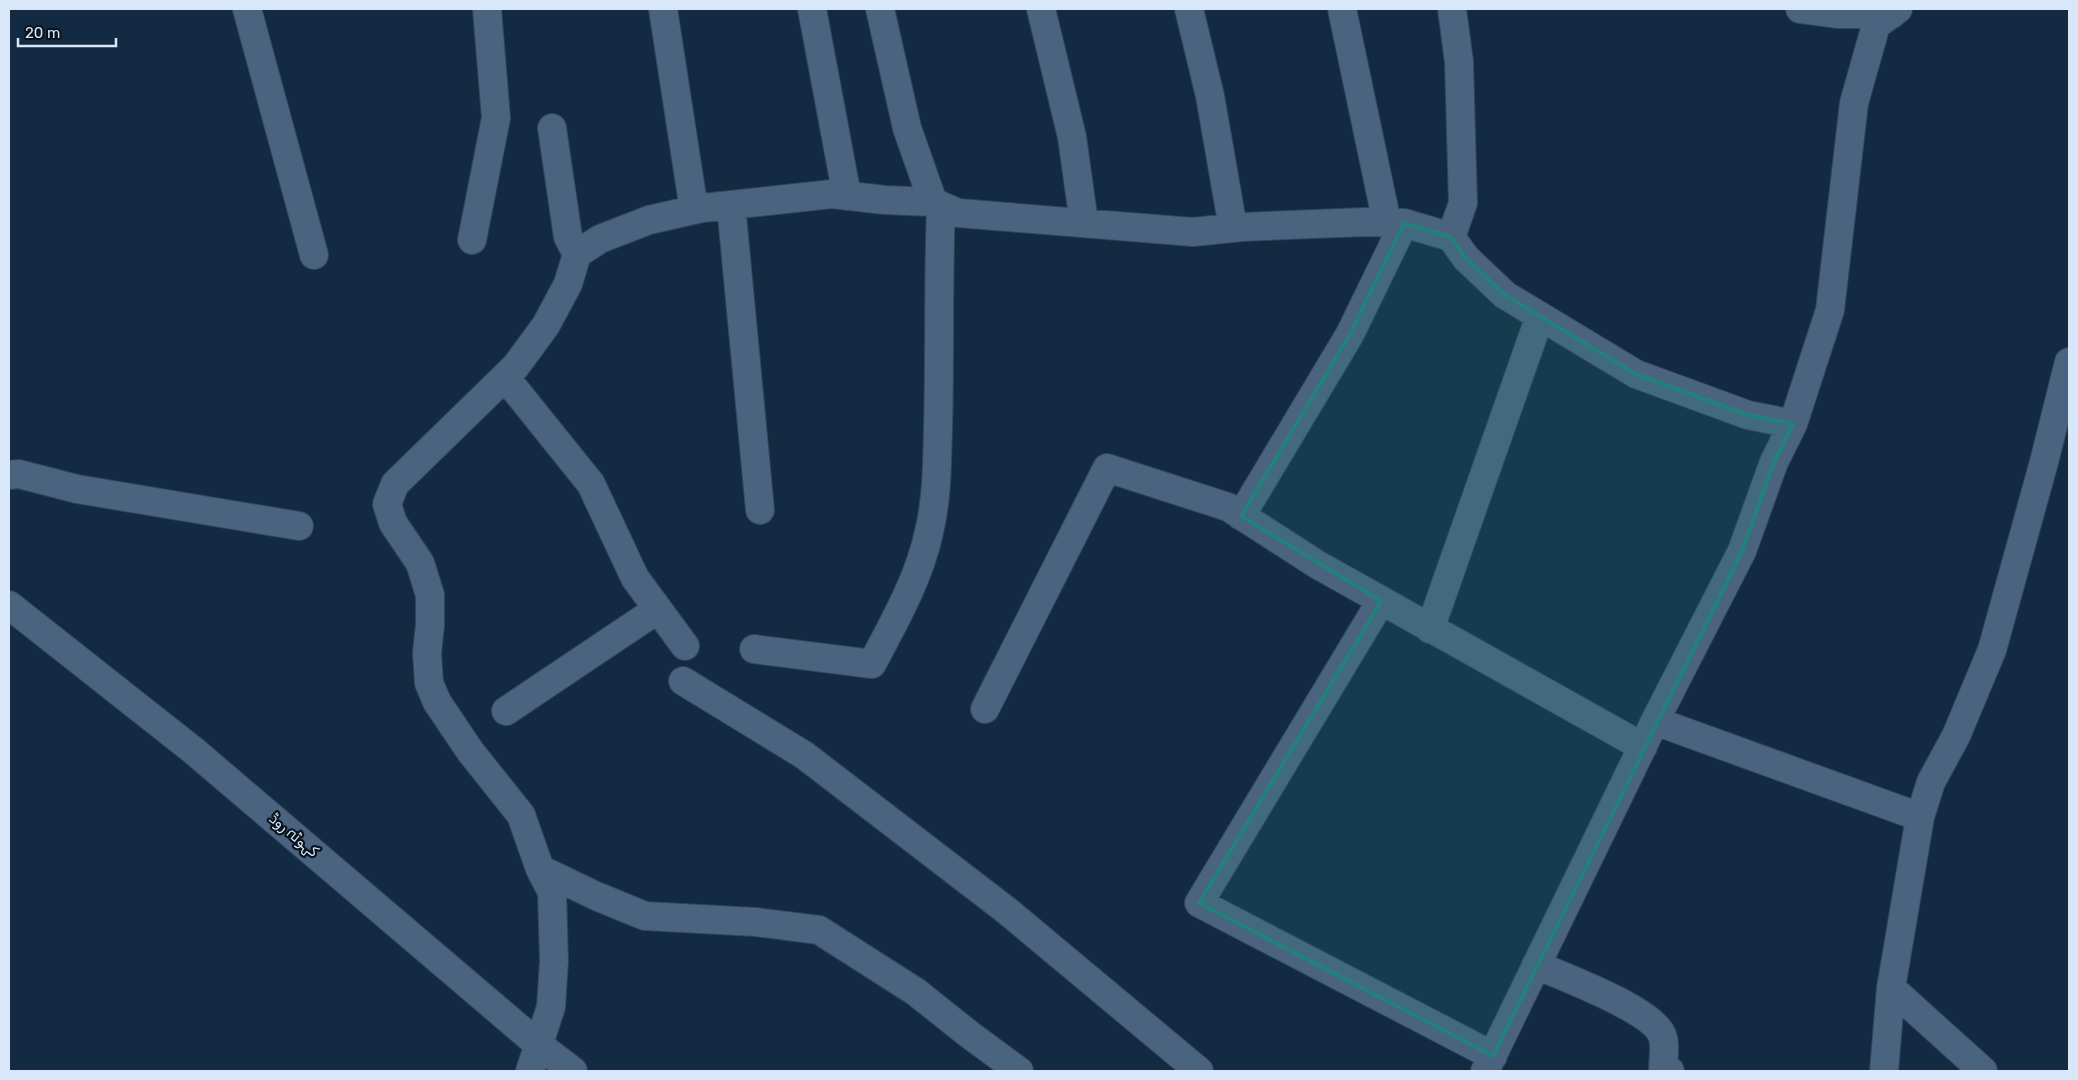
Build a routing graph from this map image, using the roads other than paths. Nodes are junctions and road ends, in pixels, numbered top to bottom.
1 (247, 9) edge
2 (488, 9) edge
3 (663, 9) edge
4 (812, 9) edge
5 (880, 9) edge
6 (1041, 9) edge
7 (1189, 9) edge
8 (1342, 9) edge
9 (1452, 9) edge
10 (1800, 9) edge
11 (1895, 11) edge
12 (552, 128) dead end
13 (847, 196) junction
14 (937, 204) junction
15 (731, 205) junction
16 (694, 210) junction
17 (1084, 223) junction
18 (1396, 223) junction
19 (1233, 228) junction
20 (1451, 236) junction
21 (472, 240) dead end
22 (577, 254) junction
23 (314, 255) dead end
24 (1540, 316) junction
25 (2069, 362) edge
26 (506, 377) junction
27 (1793, 424) junction
28 (9, 475) edge
29 (760, 510) dead end
30 (1241, 516) junction
31 (299, 526) dead end
32 (1381, 601) junction
33 (9, 605) edge
34 (658, 609) junction
35 (1430, 628) junction
36 (685, 646) dead end
37 (754, 650) dead end
38 (683, 681) dead end
39 (985, 709) dead end
40 (506, 711) dead end
41 (1655, 721) junction
42 (1643, 747) junction
43 (1920, 817) junction
44 (540, 869) junction
45 (1536, 965) junction
46 (1891, 988) junction
47 (539, 1045) junction
48 (1489, 1063) edge
49 (530, 1071) edge
50 (573, 1071) edge
51 (1019, 1071) edge
52 (1199, 1071) edge
53 (1670, 1071) edge
54 (1884, 1071) edge
55 (1983, 1071) edge

1 - 23 street
2 - 21 street
3 - 16 street
4 - 13 street
5 - 14 street
6 - 17 street
7 - 19 street
8 - 18 street
9 - 20 street
10 - 11 street
11 - 27 street
12 - 22 street
13 - 14 street
13 - 15 street
14 - 17 street
14 - 37 street
15 - 16 street
15 - 29 street
16 - 22 street
17 - 19 street
18 - 19 street
18 - 20 street
18 - 30 street
20 - 24 street
22 - 26 street
24 - 27 street
24 - 35 street
25 - 43 street
26 - 34 street
26 - 44 street
27 - 41 street
28 - 31 street
30 - 32 street
30 - 39 street
32 - 35 street
32 - 48 street
33 - 47 street, کہوٹہ روڈ
34 - 36 street
34 - 40 street
35 - 42 street
38 - 52 street
41 - 42 street
41 - 43 street
42 - 45 street
43 - 46 street
44 - 47 street
44 - 51 street
45 - 48 street
45 - 53 street
46 - 54 street
46 - 55 street
47 - 49 street
47 - 50 street, کہوٹہ روڈ

